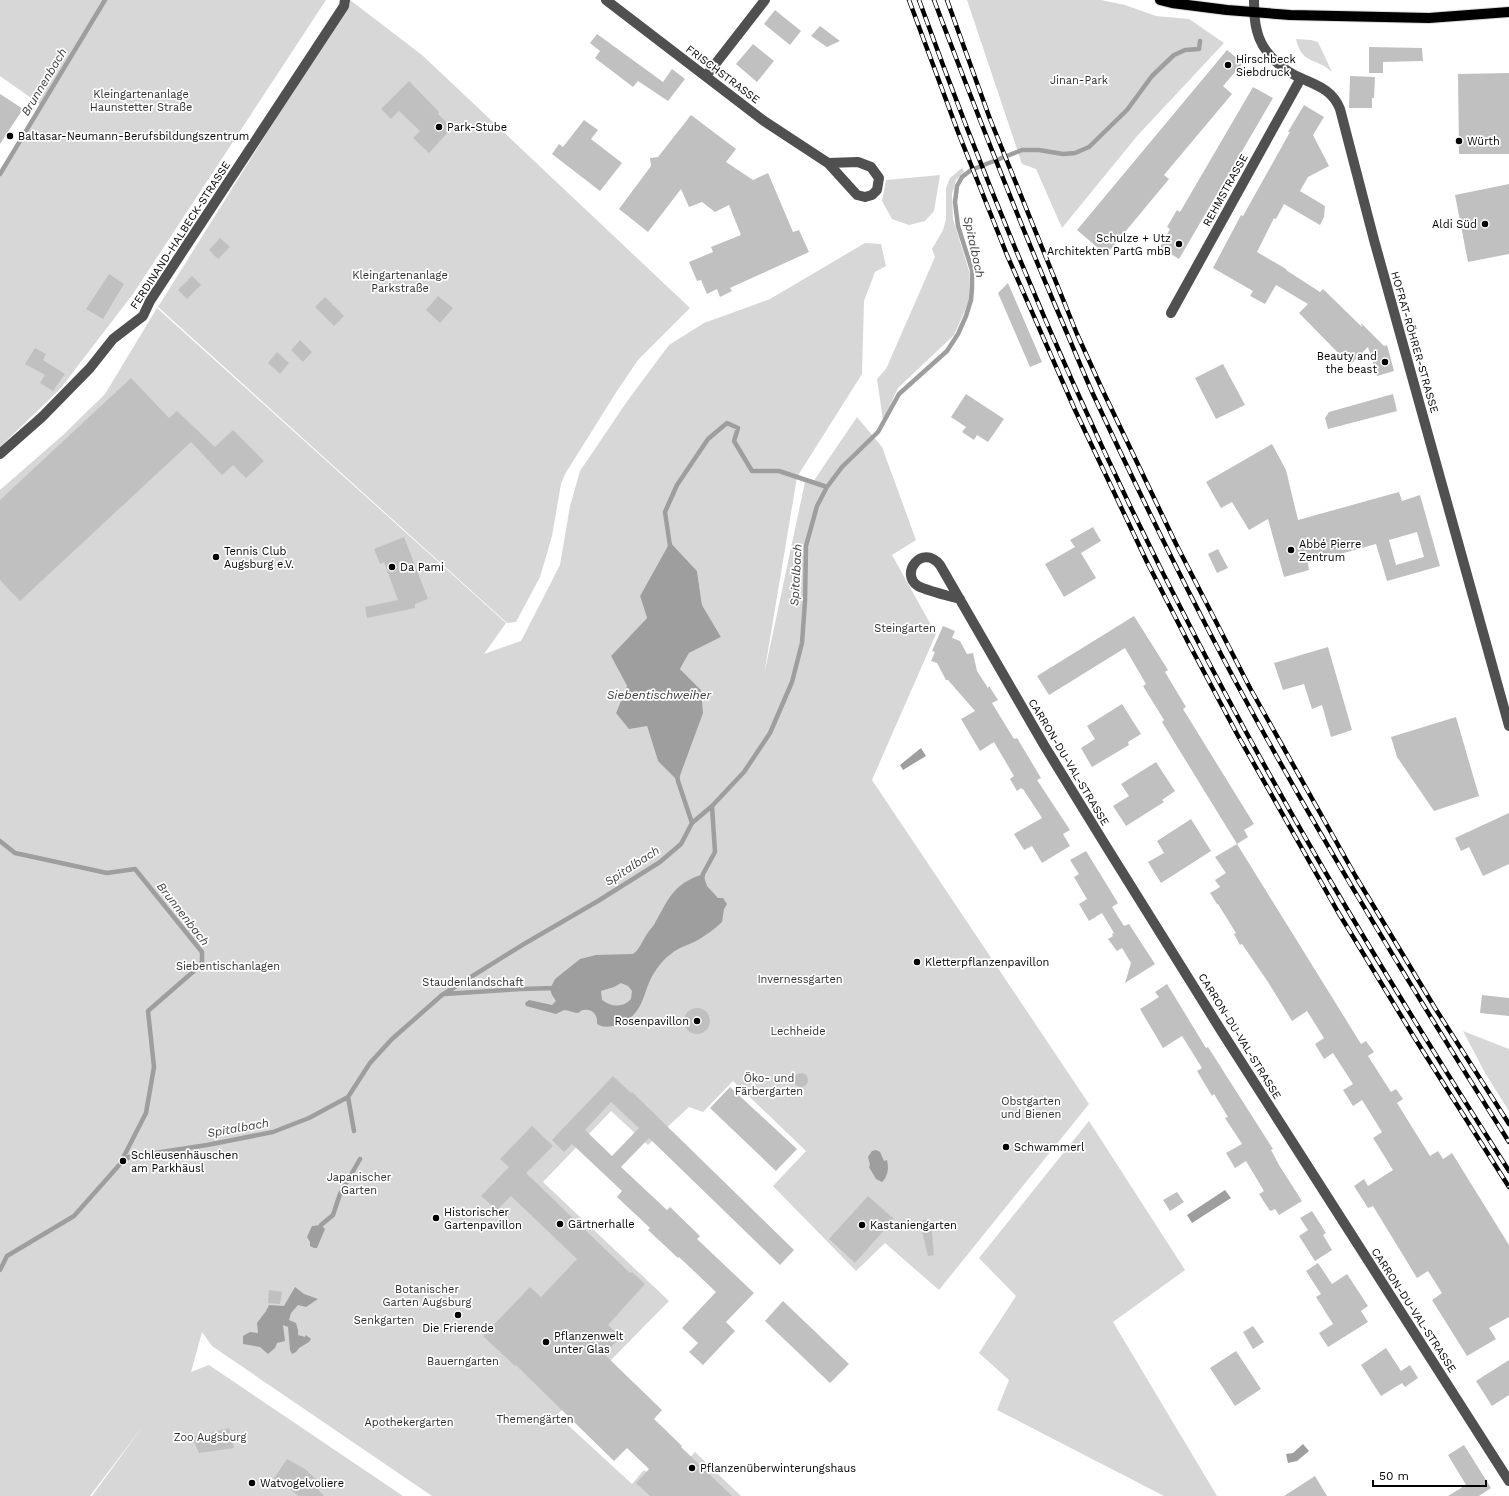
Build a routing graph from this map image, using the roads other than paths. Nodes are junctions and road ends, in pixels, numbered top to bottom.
1 (345, 0) edge
2 (606, 0) edge
3 (765, 0) edge
4 (1160, 0) edge
5 (1254, 0) edge
6 (1254, 12) junction
7 (1509, 12) edge
8 (706, 76) junction
9 (1301, 78) junction
10 (828, 163) junction
11 (1171, 313) dead end
12 (0, 454) edge
13 (960, 599) junction
14 (1509, 726) edge
15 (1509, 1481) edge

1 - 12 street, FERDINAND-HALBECK-STRASSE
2 - 8 street, FRISCHSTRASSE
3 - 8 street
4 - 6 main road
5 - 6 street, HOFRAT-RÖHRER-STRASSE
6 - 7 main road
6 - 9 street, HOFRAT-RÖHRER-STRASSE
8 - 10 street, FRISCHSTRASSE
9 - 11 street, REHMSTRASSE
9 - 14 street, HOFRAT-RÖHRER-STRASSE
10 - 10 street, FRISCHSTRASSE
13 - 13 street, CARRON-DU-VAL-STRASSE
13 - 15 street, CARRON-DU-VAL-STRASSE

